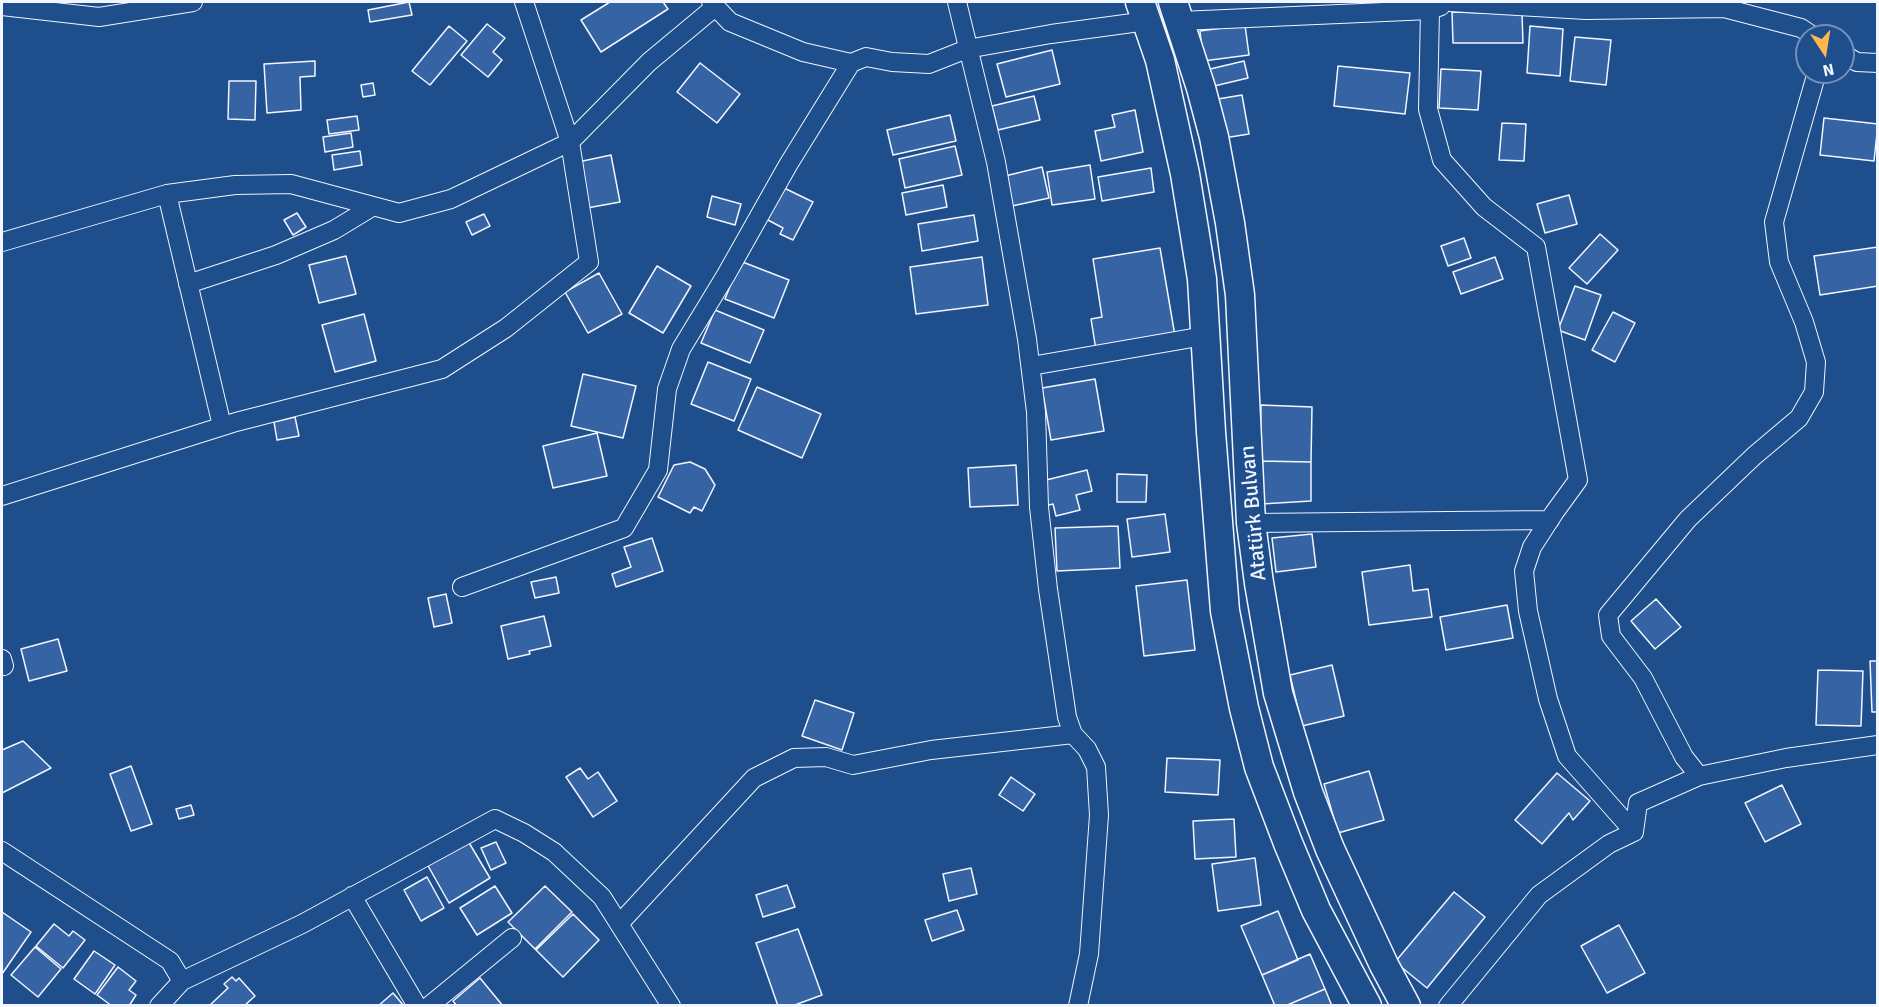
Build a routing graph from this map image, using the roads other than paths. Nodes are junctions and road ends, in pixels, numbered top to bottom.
1 (193, 2) edge
2 (524, 2) edge
3 (957, 2) edge
4 (1451, 2) edge
5 (713, 4) edge
6 (2, 6) edge
7 (1430, 10) junction
8 (1143, 11) edge
9 (1177, 11) edge
10 (1795, 26) edge
11 (967, 49) junction
12 (1855, 61) edge
13 (851, 63) junction
14 (1878, 63) edge
15 (1813, 84) edge
16 (570, 142) junction
17 (167, 194) junction
18 (372, 207) junction
19 (2, 242) edge
20 (188, 284) junction
21 (1204, 336) junction
22 (1030, 366) junction
23 (222, 426) junction
24 (2, 496) edge
25 (1550, 520) junction
26 (1251, 523) junction
27 (462, 587) dead end
28 (1073, 735) junction
29 (1878, 745) edge
30 (1700, 776) junction
31 (1634, 832) junction
32 (2, 851) edge
33 (352, 896) junction
34 (619, 924) junction
35 (512, 938) dead end
36 (182, 981) junction
37 (159, 1005) edge
38 (417, 1005) edge
39 (429, 1005) edge
40 (671, 1005) edge
41 (1078, 1005) edge
42 (1368, 1005) edge
43 (1406, 1005) edge
44 (1448, 1005) edge

1 - 6 street
2 - 16 street
3 - 11 street
4 - 7 street
4 - 10 street
5 - 13 street
5 - 16 street
7 - 9 street
7 - 25 street
8 - 9 highway
8 - 11 street
8 - 21 highway, Atatürk Bulvarı
9 - 26 highway, Atatürk Bulvarı
11 - 13 street
11 - 22 street
12 - 14 street
13 - 27 street
15 - 30 street
16 - 18 street
16 - 23 street
17 - 18 street
17 - 19 street
17 - 20 street
18 - 20 street
20 - 23 street
21 - 22 street
21 - 42 highway, Atatürk Bulvarı
22 - 28 street
23 - 24 street
25 - 26 street
25 - 31 street
26 - 43 highway, Atatürk Bulvarı
28 - 34 street
28 - 41 street
29 - 30 street
30 - 31 street
31 - 44 street
32 - 36 street
33 - 34 street
33 - 36 street
33 - 38 street
34 - 40 street
35 - 39 street
36 - 37 street

